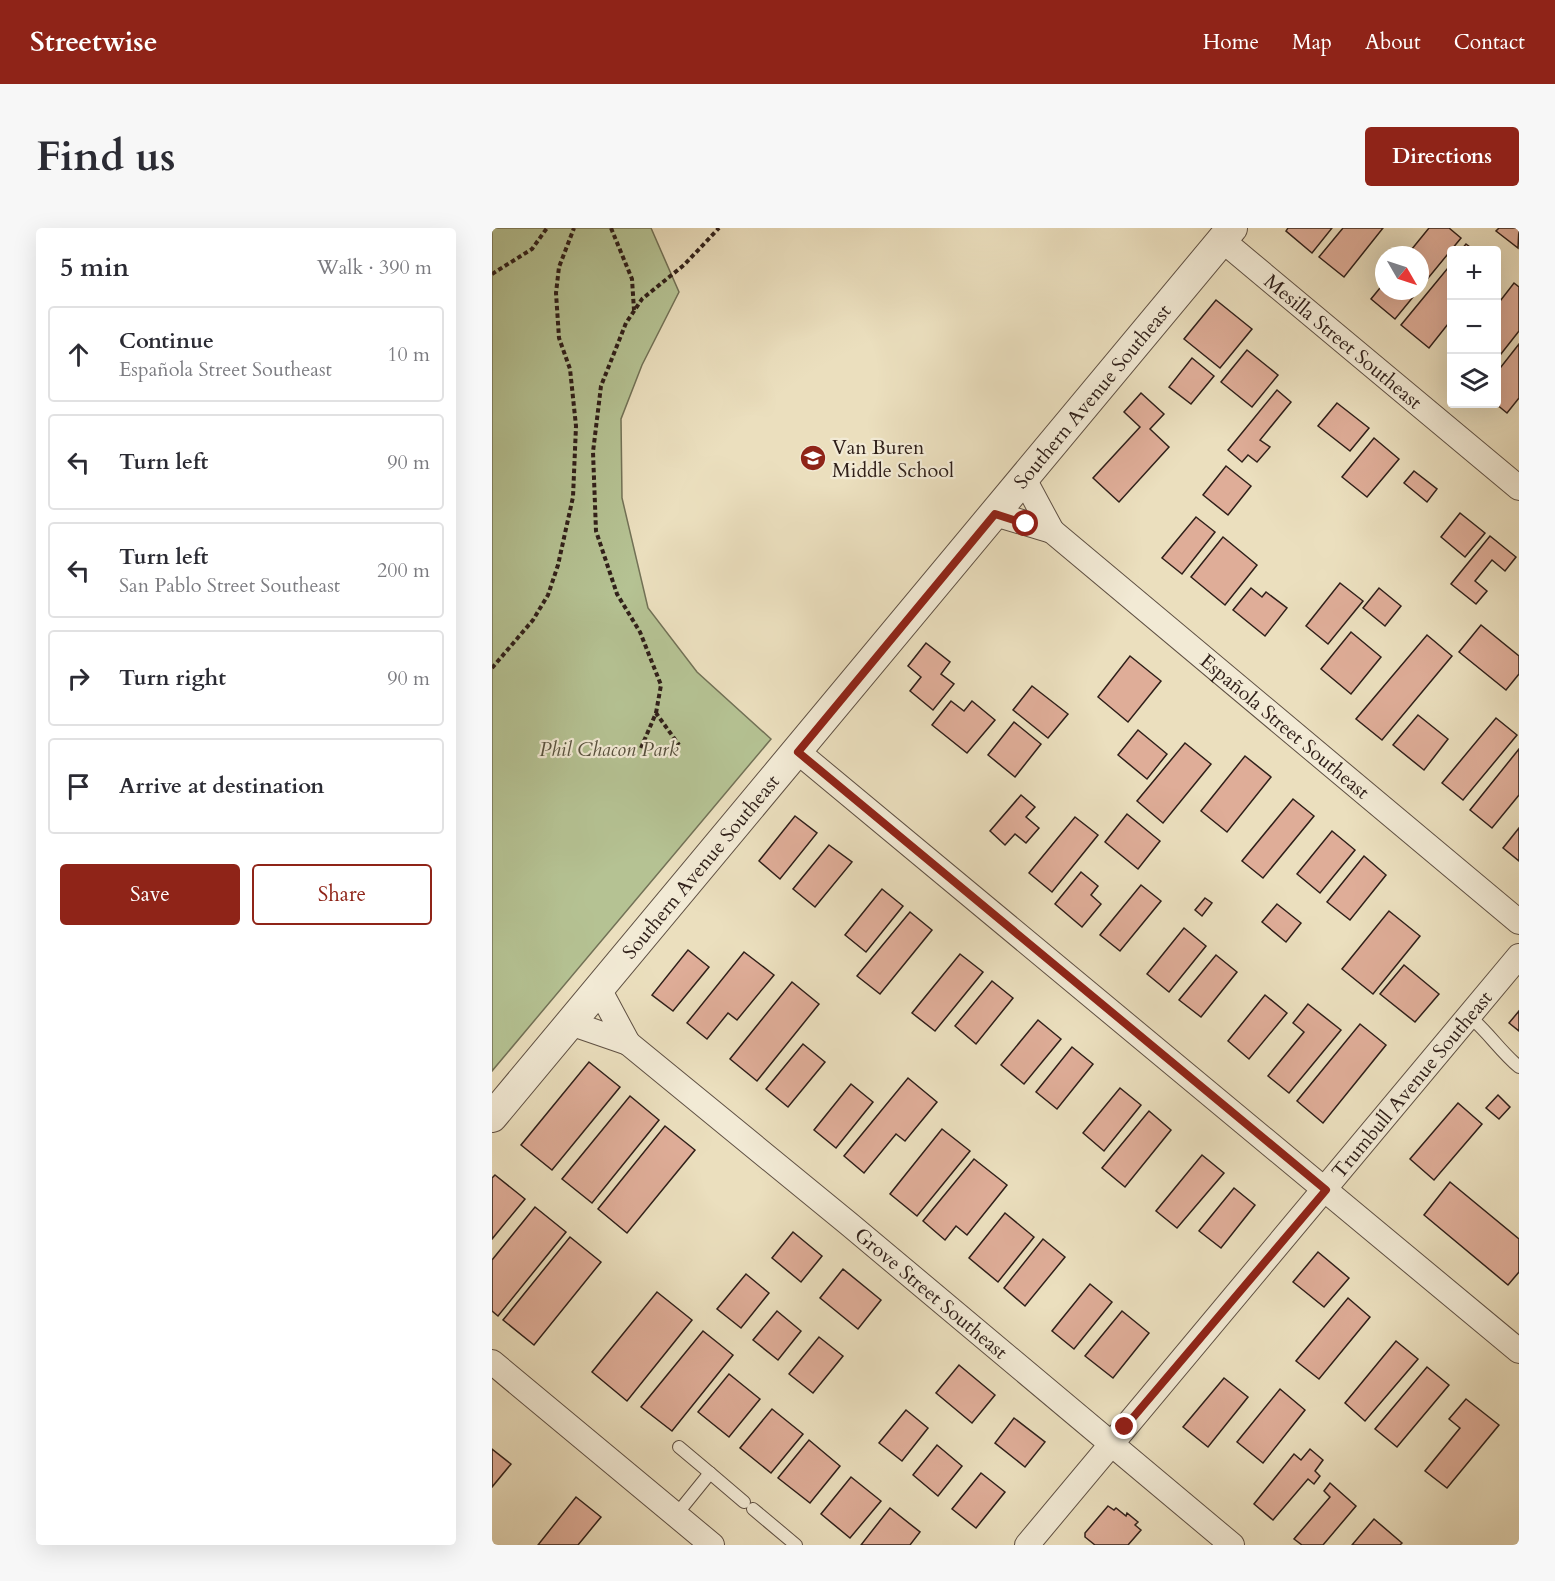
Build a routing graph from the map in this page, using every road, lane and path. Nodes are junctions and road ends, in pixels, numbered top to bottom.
1 (547, 228) edge
2 (574, 228) edge
3 (611, 228) edge
4 (719, 228) edge
5 (1227, 234) edge
6 (492, 274) edge
7 (634, 311) junction
8 (1024, 479) junction
9 (1519, 488) edge
10 (995, 514) junction
11 (1052, 531) junction
12 (492, 668) edge
13 (656, 713) junction
14 (680, 745) dead end
15 (641, 747) dead end
16 (798, 752) junction
17 (1519, 922) edge
18 (1519, 956) edge
19 (599, 989) junction
20 (1469, 1016) junction
21 (570, 1023) junction
22 (628, 1043) junction
23 (1519, 1067) edge
24 (492, 1117) edge
25 (1326, 1190) junction
26 (1519, 1351) edge
27 (492, 1362) edge
28 (1112, 1443) junction
29 (679, 1447) dead end
30 (710, 1473) junction
31 (676, 1515) junction
32 (712, 1545) edge
33 (795, 1545) edge
34 (1026, 1545) edge
35 (1232, 1545) edge

1 - 6 path
2 - 12 path
3 - 7 path
4 - 7 path
5 - 8 street, Southern Avenue Southeast
5 - 9 street, Mesilla Street Southeast
7 - 13 path
8 - 10 street, Southern Avenue Southeast
8 - 11 street, Española Street Southeast
10 - 11 street, Española Street Southeast
10 - 16 street, Southern Avenue Southeast
11 - 17 street, Española Street Southeast
13 - 14 path
13 - 15 path
16 - 19 street, Southern Avenue Southeast
16 - 25 street
18 - 20 street, Trumbull Avenue Southeast
19 - 21 street, Southern Avenue Southeast
19 - 22 street, Grove Street Southeast
20 - 23 lane
20 - 25 street, Trumbull Avenue Southeast
21 - 22 street, Grove Street Southeast
21 - 24 street, Southern Avenue Southeast
22 - 28 street, Grove Street Southeast
25 - 26 street
25 - 28 street, Trumbull Avenue Southeast
27 - 31 street
28 - 34 street, Trumbull Avenue Southeast
28 - 35 street, Grove Street Southeast
29 - 30 lane
30 - 31 lane
30 - 33 lane
31 - 32 street

